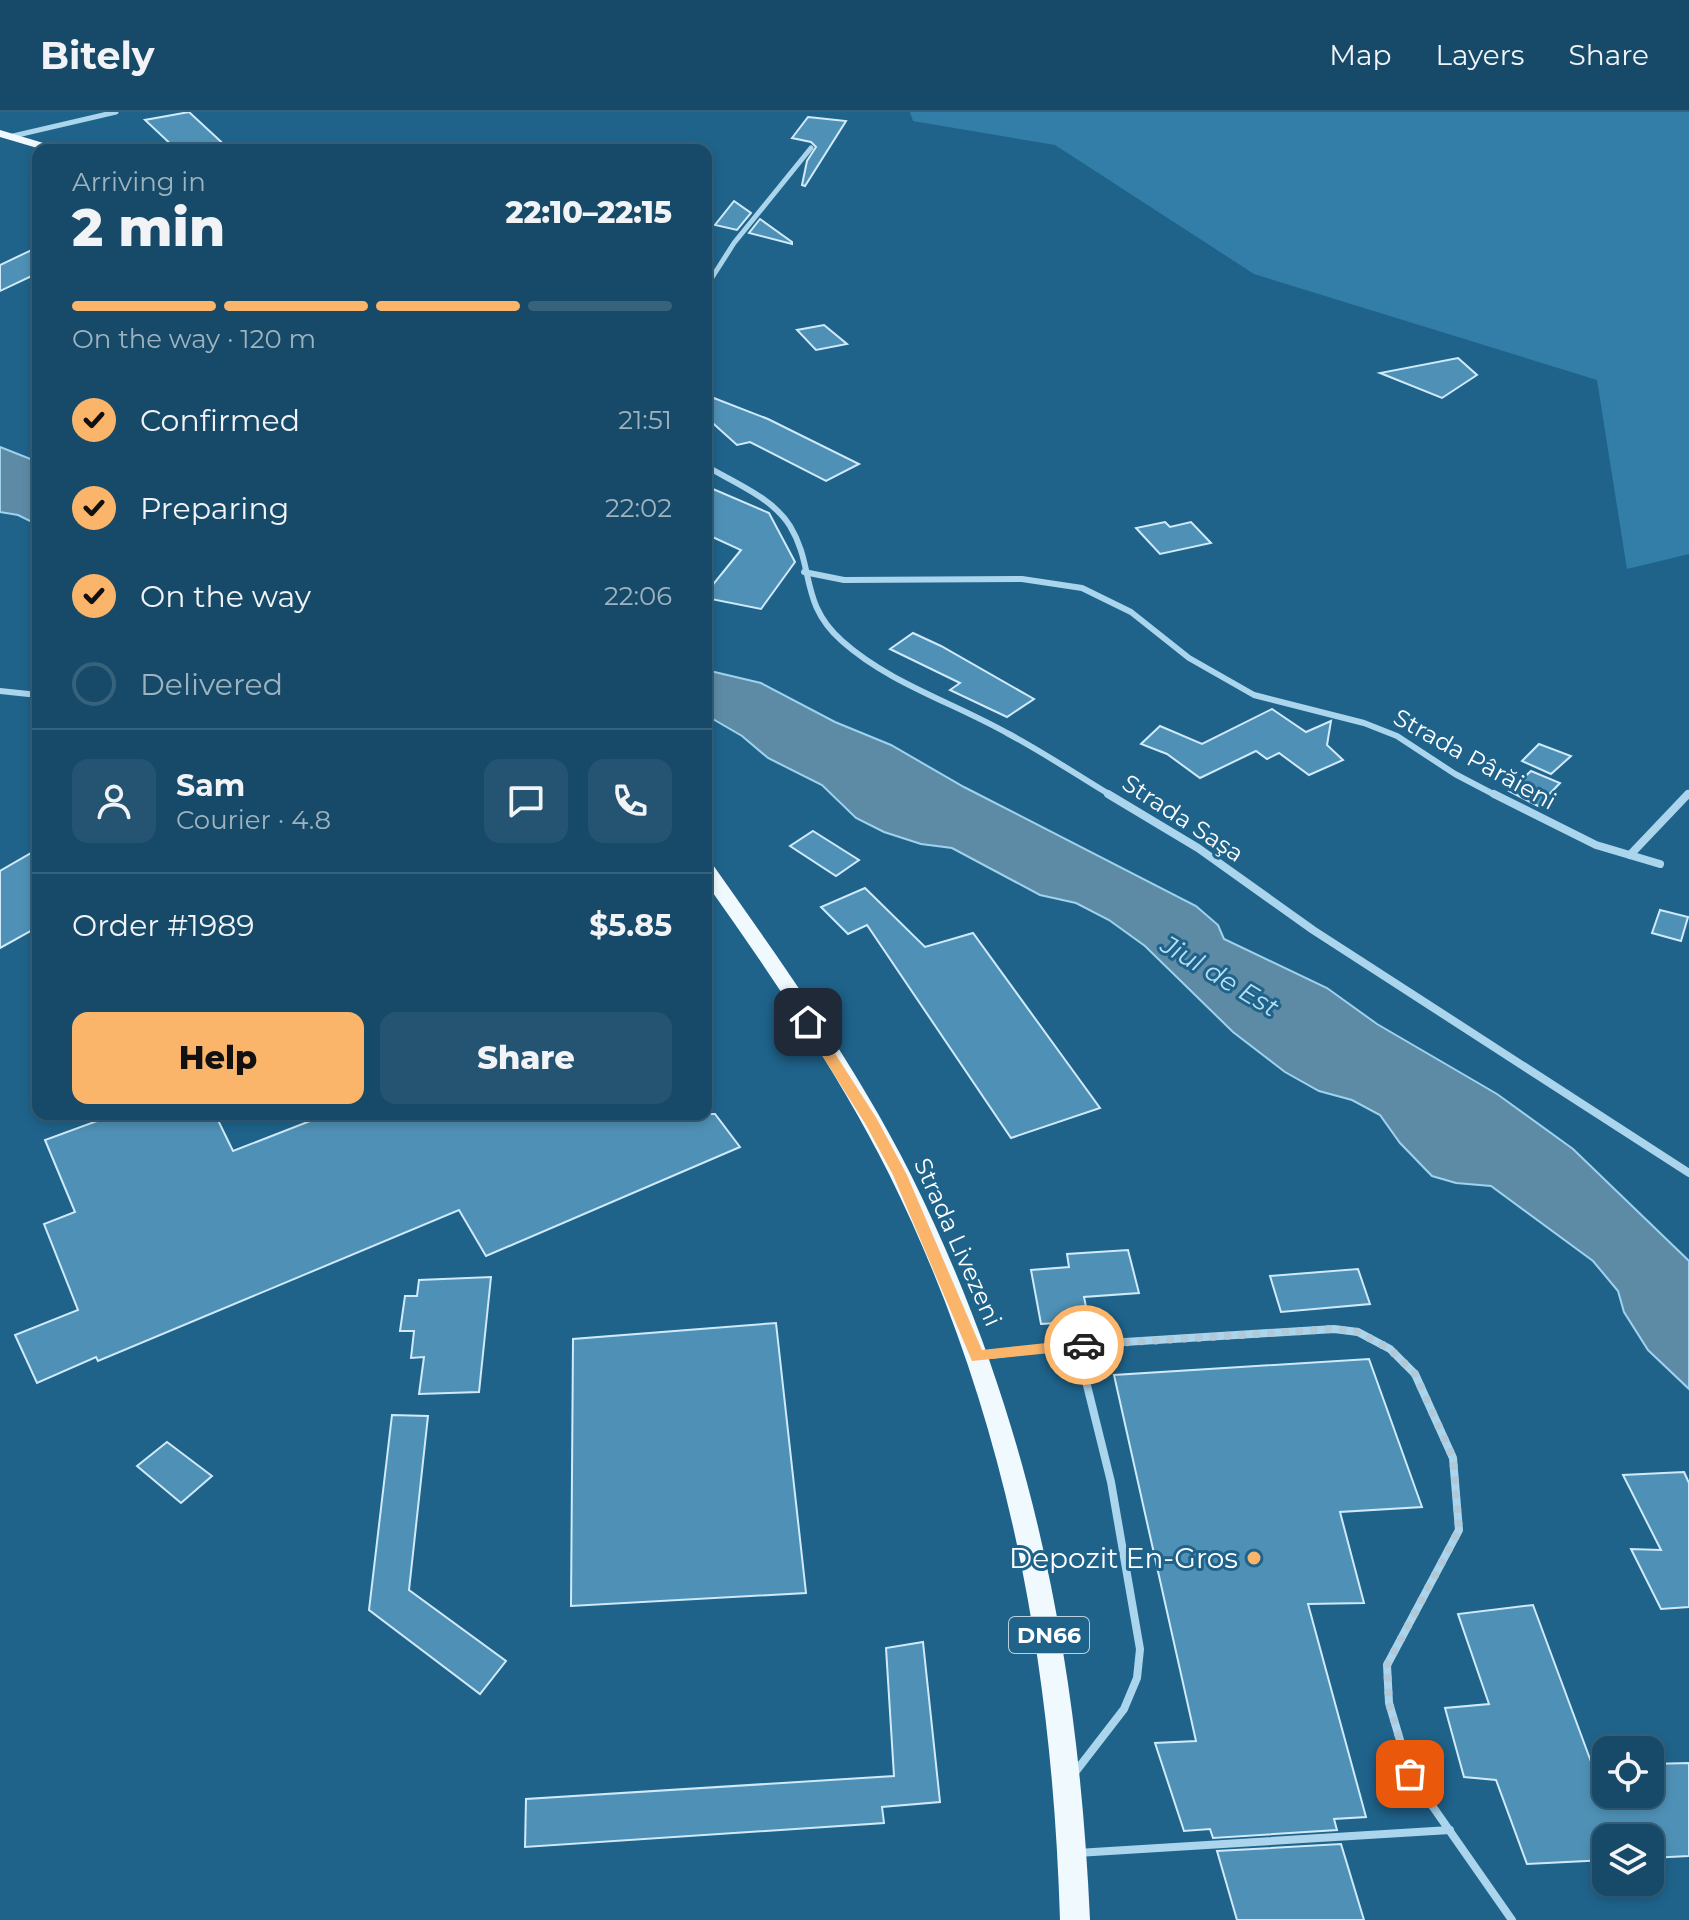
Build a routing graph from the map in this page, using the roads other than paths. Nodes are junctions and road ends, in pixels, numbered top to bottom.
1 (116, 112) edge
2 (126, 112) edge
3 (100, 116) junction
4 (0, 133) edge
5 (13, 136) junction
6 (38, 144) edge
7 (811, 148) dead end
8 (712, 278) edge
9 (712, 470) edge
10 (804, 572) junction
11 (0, 691) edge
12 (32, 694) edge
13 (1689, 793) edge
14 (1630, 855) junction
15 (1660, 864) dead end
16 (712, 878) edge
17 (1689, 1173) edge
18 (1077, 1345) junction
19 (977, 1357) junction
20 (1068, 1782) junction
21 (1450, 1830) junction
22 (1074, 1853) junction
23 (1075, 1920) edge
24 (1512, 1920) edge

1 - 3 street
2 - 3 street
3 - 5 street
4 - 5 main road
5 - 6 main road
7 - 8 street
9 - 10 street, Strada Saşa
10 - 14 street, Strada Pârăieni
10 - 17 street, Strada Saşa
11 - 12 street
13 - 14 street
14 - 15 street, Strada Pârăieni
16 - 19 main road, Strada Livezeni / DN66
18 - 19 lane
18 - 20 lane
18 - 21 lane
19 - 20 main road, Strada Livezeni / DN66
20 - 22 main road, Strada Livezeni / DN66
21 - 22 lane
21 - 24 lane
22 - 23 main road, Strada Livezeni / DN66

